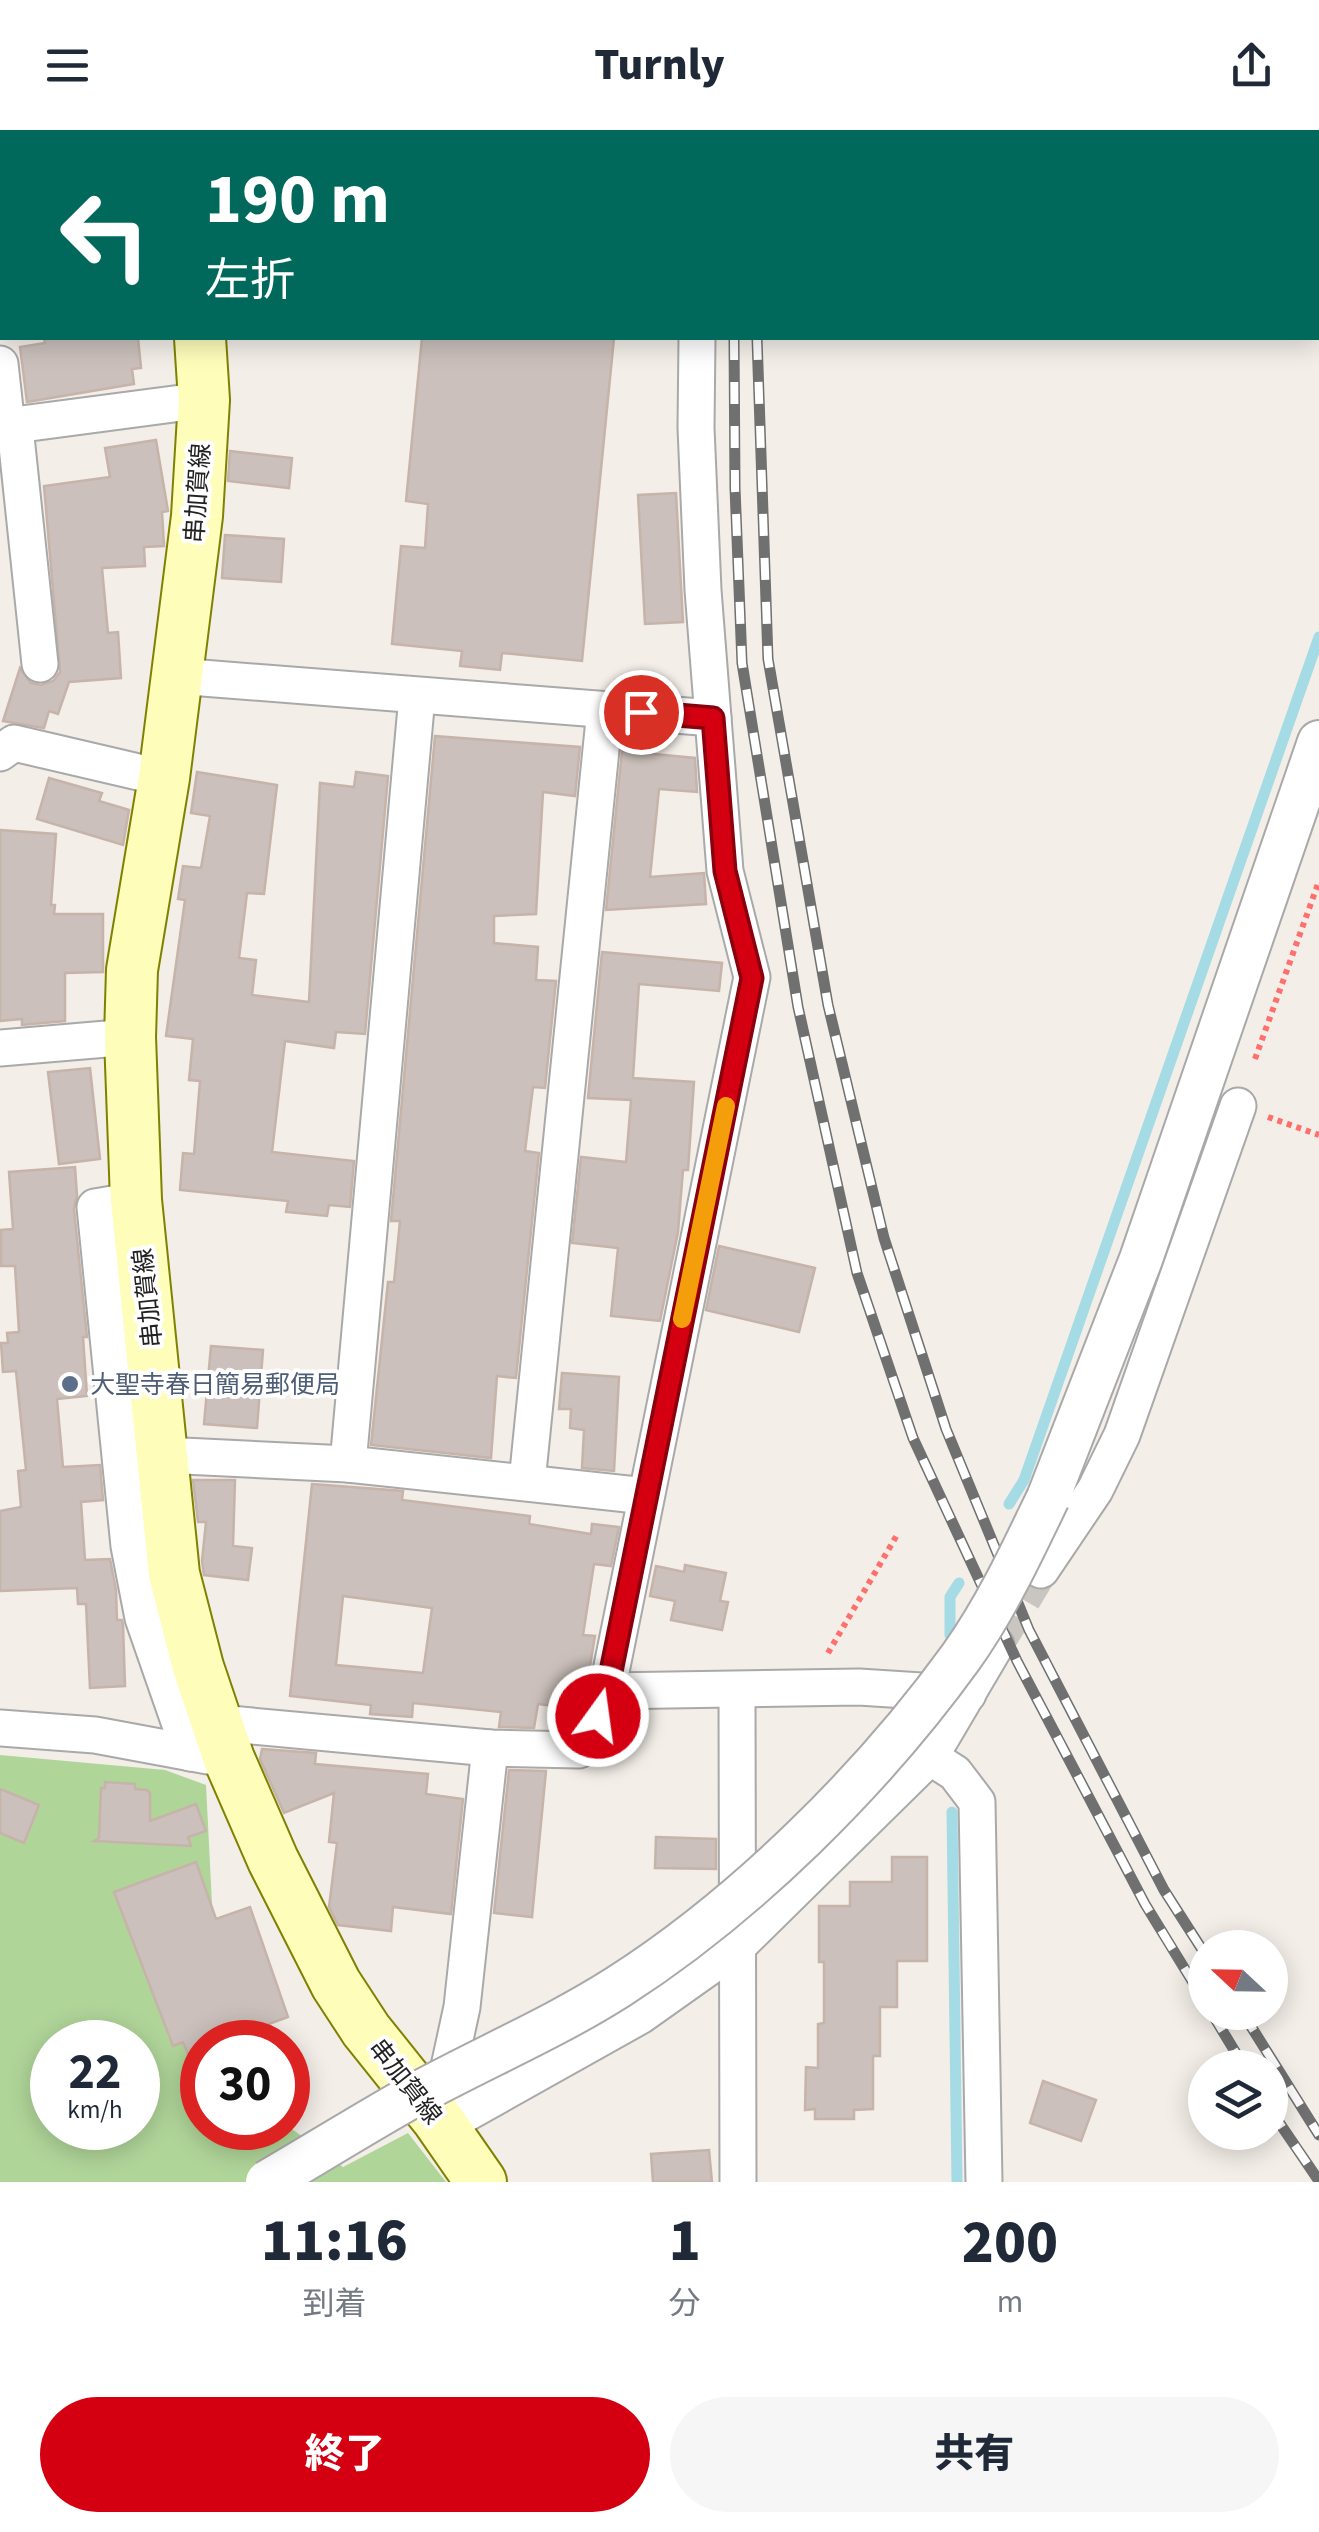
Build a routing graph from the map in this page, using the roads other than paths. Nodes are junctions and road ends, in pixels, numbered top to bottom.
1 (200, 340) edge
2 (697, 340) edge
3 (0, 364) edge
4 (204, 400) junction
5 (7, 427) edge
6 (40, 664) dead end
7 (177, 676) junction
8 (417, 696) junction
9 (605, 710) junction
10 (713, 718) junction
11 (1319, 742) edge
12 (0, 753) edge
13 (164, 778) junction
14 (130, 1037) junction
15 (0, 1048) edge
16 (1238, 1106) road end
17 (136, 1200) junction
18 (163, 1455) junction
19 (348, 1464) junction
20 (527, 1482) junction
21 (646, 1496) junction
22 (1042, 1570) tunnel mouth
23 (996, 1646) tunnel mouth
24 (607, 1691) junction
25 (737, 1691) junction
26 (968, 1694) junction
27 (0, 1728) edge
28 (212, 1745) junction
29 (490, 1748) junction
30 (930, 1757) junction
31 (736, 1948) junction
32 (440, 2124) junction
33 (267, 2182) edge
34 (481, 2182) edge
35 (738, 2182) edge
36 (984, 2182) edge

1 - 4 main road, 串加賀線
2 - 10 street
3 - 5 street
4 - 5 street
4 - 7 main road, 串加賀線
5 - 6 street
7 - 8 street
7 - 13 main road, 串加賀線
8 - 9 street
8 - 19 street
9 - 10 street
9 - 20 street
10 - 21 street
11 - 33 street, bridge
12 - 13 street
13 - 14 main road, 串加賀線
14 - 15 street
14 - 17 main road, 串加賀線
16 - 22 street
17 - 18 main road, 串加賀線
17 - 28 street
18 - 19 street
18 - 28 main road, 串加賀線
19 - 20 street
20 - 21 street
21 - 24 street
23 - 26 street
24 - 25 street
24 - 29 street
25 - 26 street
25 - 31 street
26 - 30 street
27 - 28 street
28 - 29 street
28 - 32 main road, 串加賀線
29 - 32 street
30 - 31 street
30 - 36 street
31 - 32 street
31 - 35 street
32 - 34 main road, 串加賀線

